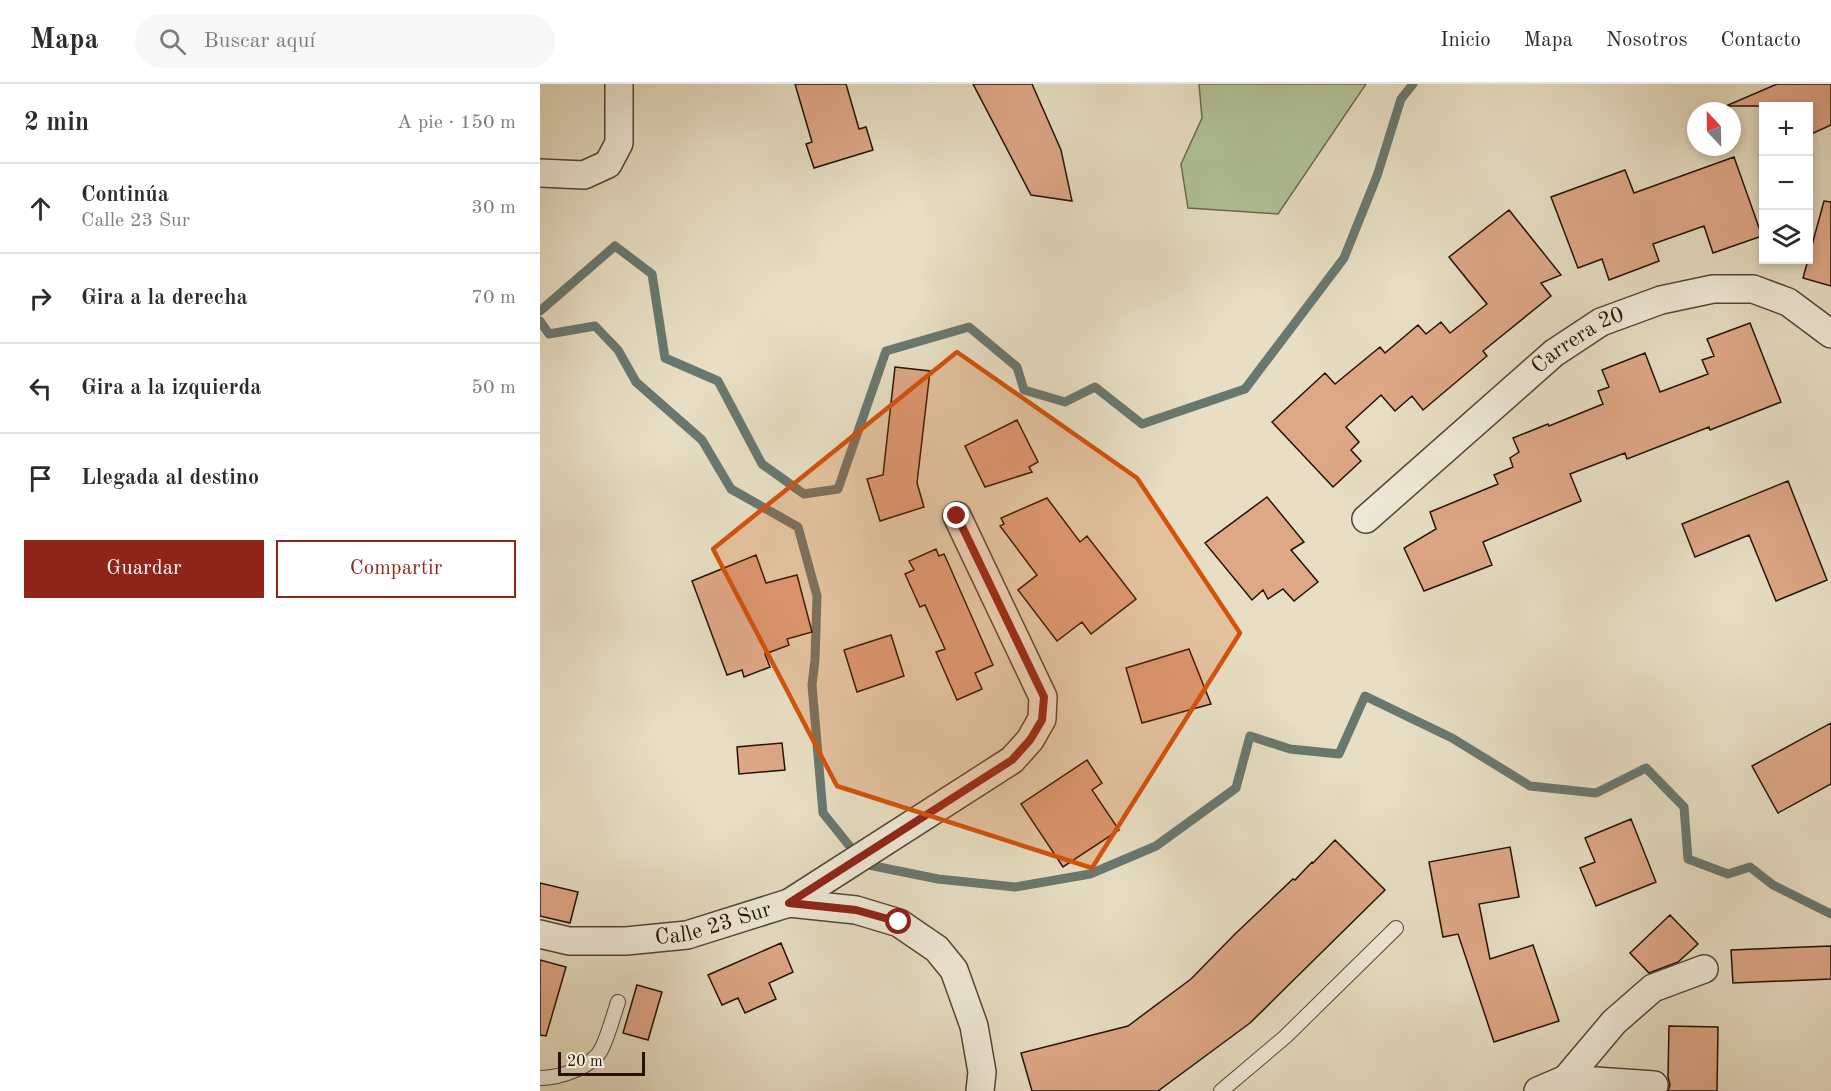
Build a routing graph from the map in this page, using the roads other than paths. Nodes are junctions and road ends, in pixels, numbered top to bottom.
1 (619, 84) edge
2 (540, 173) edge
3 (1831, 334) edge
4 (957, 516) dead end
5 (1366, 519) dead end
6 (789, 903) junction
7 (1396, 928) dead end
8 (540, 934) edge
9 (1704, 969) dead end
10 (618, 1002) dead end
11 (540, 1078) edge
12 (1566, 1079) junction
13 (1654, 1085) dead end
14 (980, 1091) edge
15 (1221, 1091) edge
16 (1538, 1091) edge

1 - 2 street
3 - 5 street, Carrera 20
4 - 6 street
6 - 8 street, Calle 23 Sur
6 - 14 street, Calle 23 Sur
7 - 15 lane
9 - 12 street
10 - 11 lane
12 - 13 street
12 - 16 street

